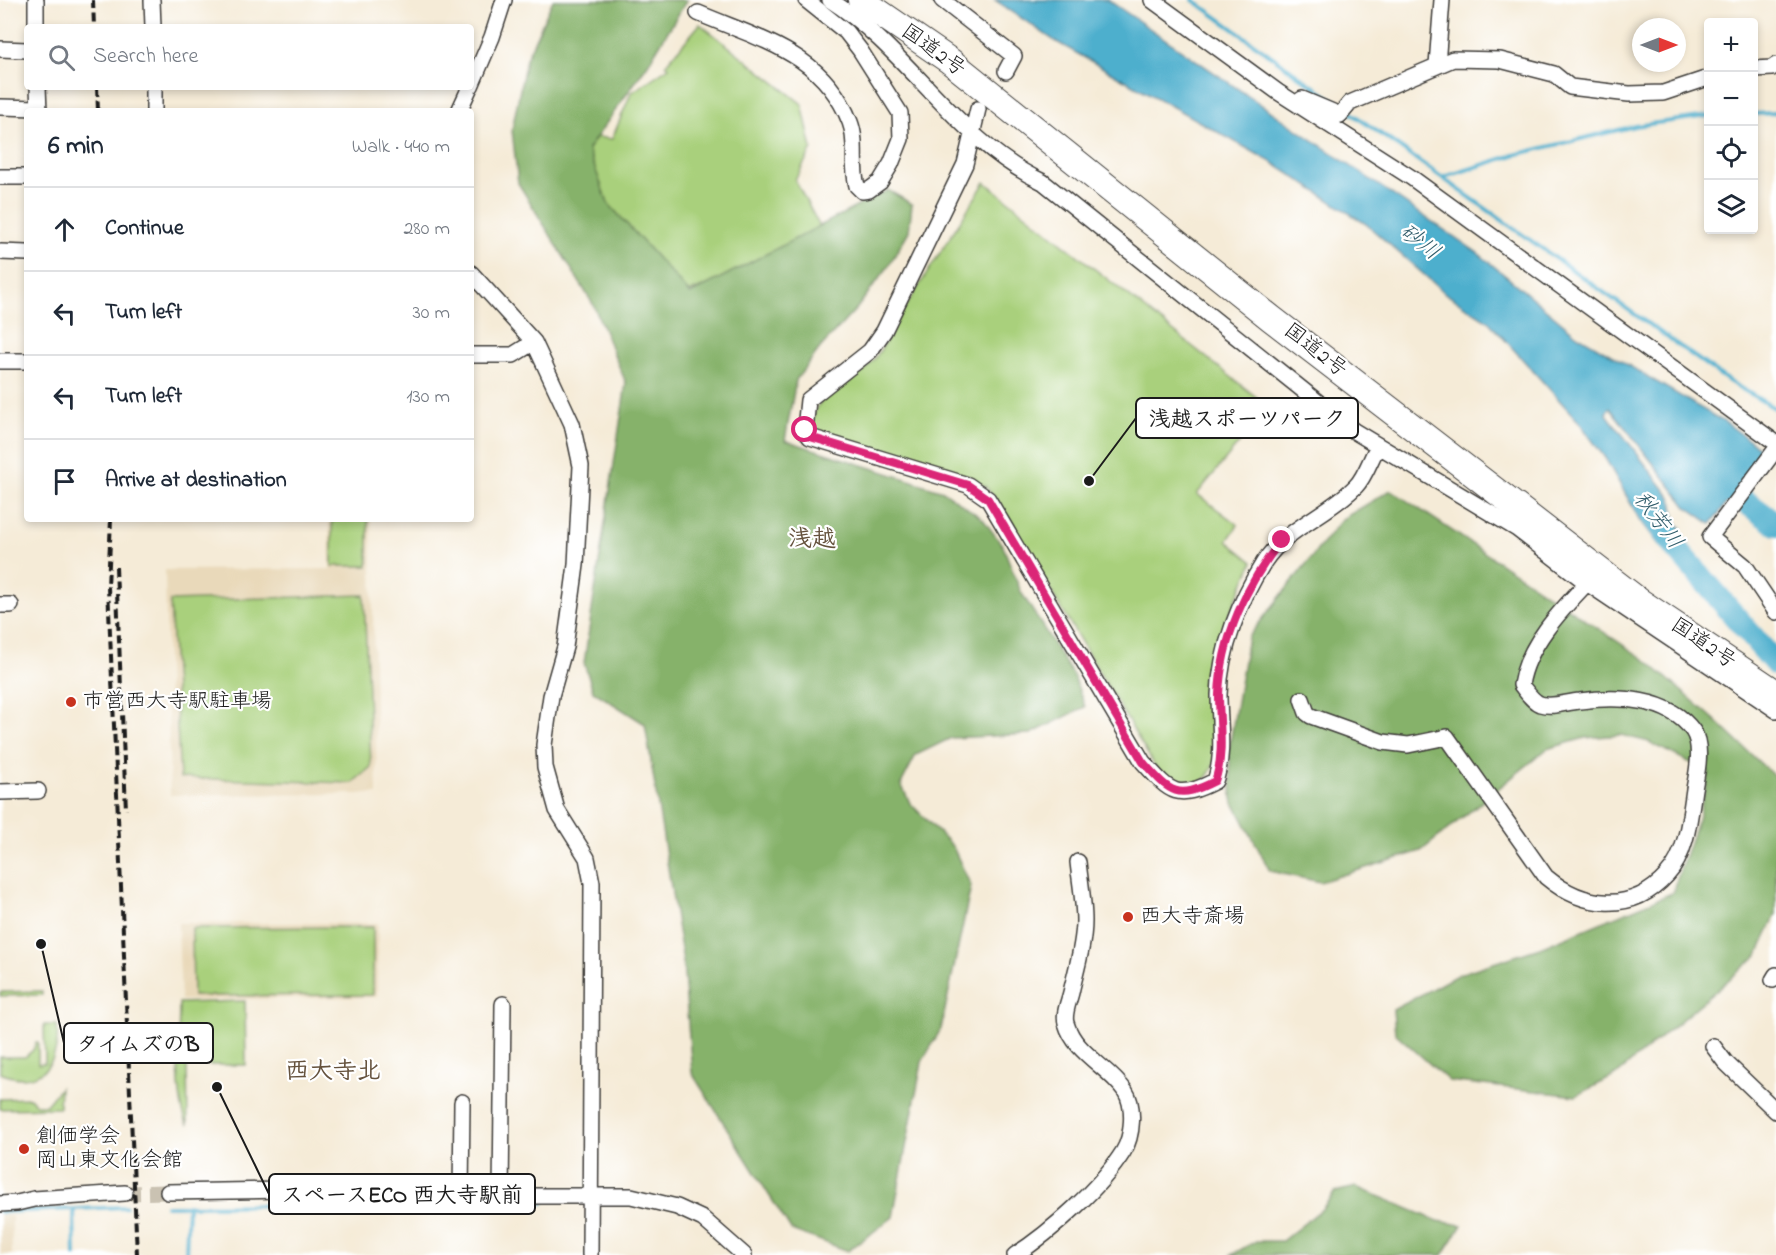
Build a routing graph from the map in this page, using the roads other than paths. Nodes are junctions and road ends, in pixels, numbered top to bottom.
1 (36, 0) edge
2 (152, 0) edge
3 (504, 0) edge
4 (806, 0) edge
5 (830, 0) edge
6 (861, 0) edge
7 (880, 0) edge
8 (942, 0) edge
9 (1152, 0) edge
10 (1442, 0) edge
11 (698, 13) dead end
12 (36, 24) edge
13 (153, 24) edge
14 (0, 49) edge
15 (24, 50) edge
16 (950, 61) junction
17 (1437, 65) junction
18 (1776, 65) edge
19 (1758, 69) edge
20 (1006, 70) dead end
21 (474, 79) edge
22 (1704, 79) edge
23 (38, 90) edge
24 (154, 90) edge
25 (469, 90) edge
26 (1278, 92) junction
27 (0, 107) edge
28 (24, 108) edge
29 (38, 108) edge
30 (154, 108) edge
31 (460, 108) edge
32 (978, 109) dead end
33 (973, 132) junction
34 (0, 177) edge
35 (24, 177) edge
36 (0, 252) edge
37 (24, 253) edge
38 (474, 276) edge
39 (534, 342) junction
40 (474, 355) edge
41 (0, 361) edge
42 (24, 361) edge
43 (1776, 443) edge
44 (1378, 446) junction
45 (1776, 449) edge
46 (1587, 583) junction
47 (1635, 607) junction
48 (1776, 612) edge
49 (1776, 693) edge
50 (1302, 699) dead end
51 (1776, 710) edge
52 (38, 791) dead end
53 (0, 792) edge
54 (1078, 862) dead end
55 (503, 1004) dead end
56 (1713, 1046) dead end
57 (462, 1102) dead end
58 (1776, 1111) edge
59 (168, 1192) tunnel mouth
60 (125, 1193) tunnel mouth
61 (461, 1196) junction
62 (501, 1196) junction
63 (590, 1197) junction
64 (0, 1203) edge
65 (590, 1255) edge
66 (744, 1255) edge
67 (1015, 1255) edge

1 - 12 street
2 - 13 street
3 - 21 street
4 - 11 street
5 - 33 street
6 - 16 highway, 国道2号
7 - 16 highway
8 - 20 street
9 - 26 street
10 - 17 street
14 - 15 street
16 - 47 highway, 国道2号
17 - 22 street
17 - 26 street
18 - 19 street
23 - 29 street
24 - 30 street
25 - 31 street
26 - 43 street
27 - 28 street
32 - 33 street
33 - 44 street
33 - 44 street
34 - 35 street
36 - 37 street
38 - 39 street
39 - 40 street
39 - 63 street
41 - 42 street
44 - 46 street
45 - 48 street
46 - 47 street
46 - 50 street
47 - 49 highway, 国道2号
47 - 51 street
52 - 53 street
54 - 67 street
55 - 62 street
56 - 58 street
57 - 61 street
59 - 61 street
60 - 64 street
61 - 62 street
62 - 63 street
63 - 65 street
63 - 66 street

